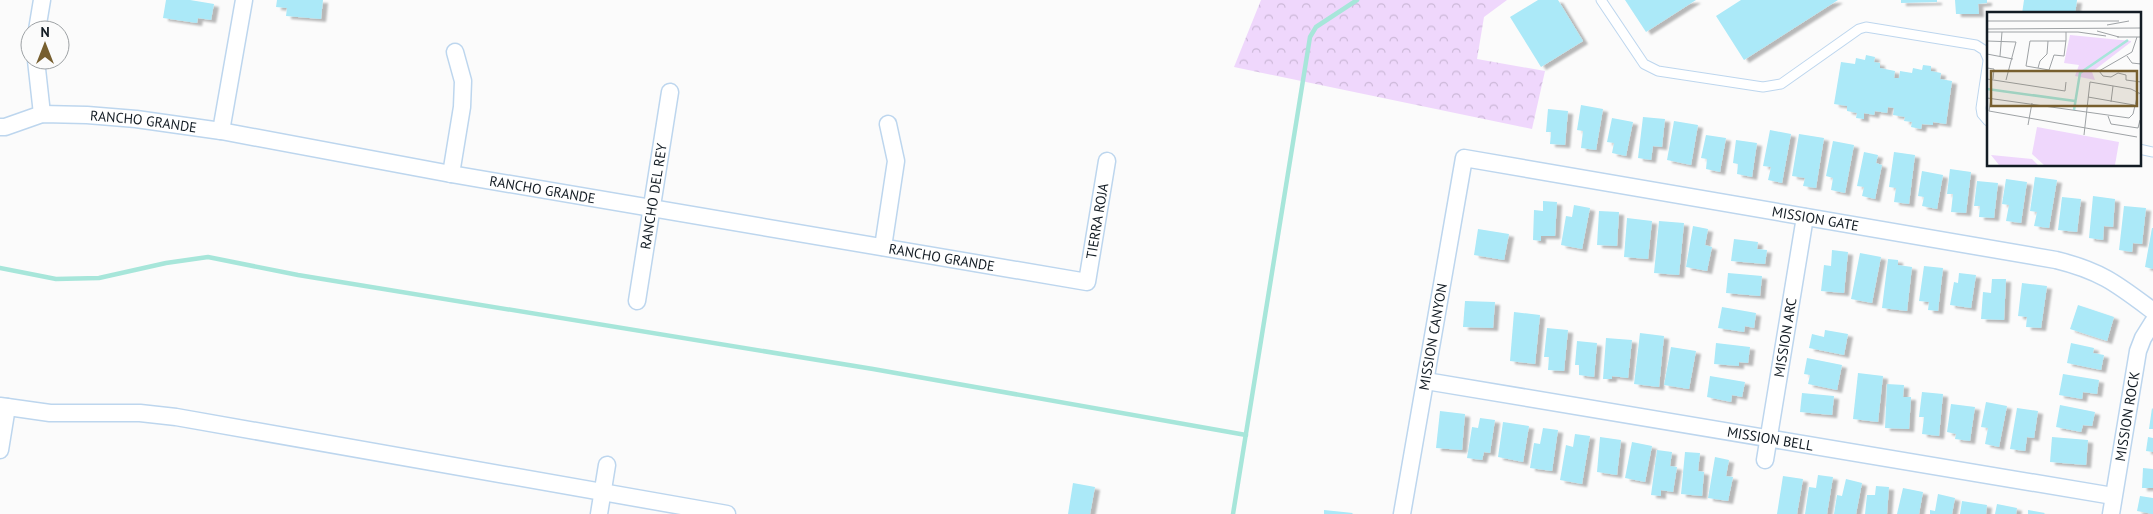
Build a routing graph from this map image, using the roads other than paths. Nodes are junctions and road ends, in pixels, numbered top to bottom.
1 (42, 0) edge
2 (244, 0) edge
3 (1601, 0) edge
4 (39, 20) edge
5 (455, 52) dead end
6 (1987, 58) edge
7 (1987, 67) edge
8 (37, 70) edge
9 (670, 92) dead end
10 (42, 114) junction
11 (1987, 120) edge
12 (888, 124) dead end
13 (0, 126) edge
14 (221, 131) junction
15 (2140, 150) edge
16 (2153, 152) edge
17 (1464, 158) joint
18 (1108, 161) dead end
19 (451, 174) junction
20 (651, 208) junction
21 (1805, 217) junction
22 (883, 247) junction
23 (1087, 282) joint
24 (638, 301) dead end
25 (2153, 311) edge
26 (2153, 322) edge
27 (1426, 381) junction
28 (4, 407) edge
29 (1768, 438) junction
30 (0, 450) edge
31 (1765, 460) dead end
32 (607, 465) dead end
33 (602, 493) junction
34 (2114, 496) junction
35 (599, 514) edge
36 (727, 514) edge
37 (1402, 514) edge
38 (2111, 514) edge

1 - 4 street
2 - 14 street
3 - 6 lane
5 - 19 street
7 - 11 lane
8 - 10 street
9 - 20 street, RANCHO DEL REY
10 - 13 street, RANCHO GRANDE
10 - 14 street, RANCHO GRANDE
12 - 22 street
14 - 19 street, RANCHO GRANDE
15 - 16 lane
17 - 21 street, MISSION GATE
17 - 27 street, MISSION CANYON
18 - 23 street, TIERRA ROJA
19 - 20 street, RANCHO GRANDE
20 - 22 street, RANCHO GRANDE
20 - 24 street, RANCHO DEL REY
21 - 25 street, MISSION GATE
21 - 29 street, MISSION ARC
22 - 23 street, RANCHO GRANDE
26 - 34 street, MISSION ROCK
27 - 29 street, MISSION BELL
27 - 37 street, MISSION CANYON
28 - 30 street
28 - 33 street
29 - 31 street, MISSION ARC
29 - 34 street, MISSION BELL
32 - 33 street
33 - 35 street
33 - 36 street
34 - 38 street, MISSION ROCK

